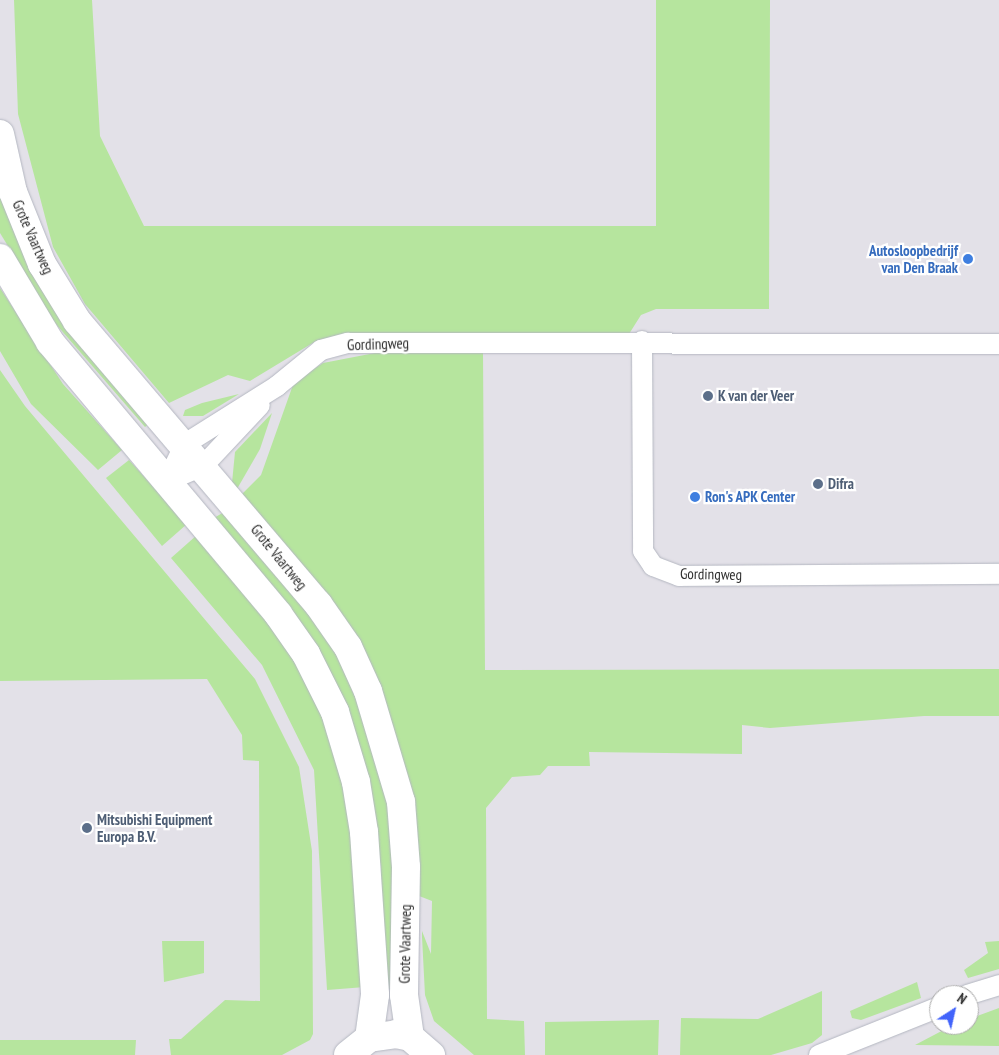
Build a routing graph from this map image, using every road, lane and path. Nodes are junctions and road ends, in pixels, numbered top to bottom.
1 (0, 134) edge
2 (0, 258) edge
3 (642, 341) junction
4 (999, 344) edge
5 (277, 386) junction
6 (185, 444) junction
7 (203, 466) junction
8 (166, 481) junction
9 (999, 574) edge
10 (999, 985) edge
11 (979, 991) edge
12 (929, 1011) edge
13 (369, 1038) junction
14 (410, 1038) junction
15 (348, 1055) edge
16 (431, 1055) edge
17 (818, 1055) edge

1 - 6 main road, Grote Vaartweg
2 - 8 main road, Grote Vaartweg
3 - 4 street, Gordingweg
3 - 5 street, Gordingweg
3 - 9 street, Gordingweg
5 - 6 street, Gordingweg
5 - 7 street, Gordingweg
6 - 7 main road, Grote Vaartweg
6 - 8 street
7 - 8 street, Gordingweg
7 - 14 main road, Grote Vaartweg
8 - 13 main road, Grote Vaartweg
10 - 11 street
12 - 17 street
13 - 14 main road
13 - 15 main road
14 - 16 main road

